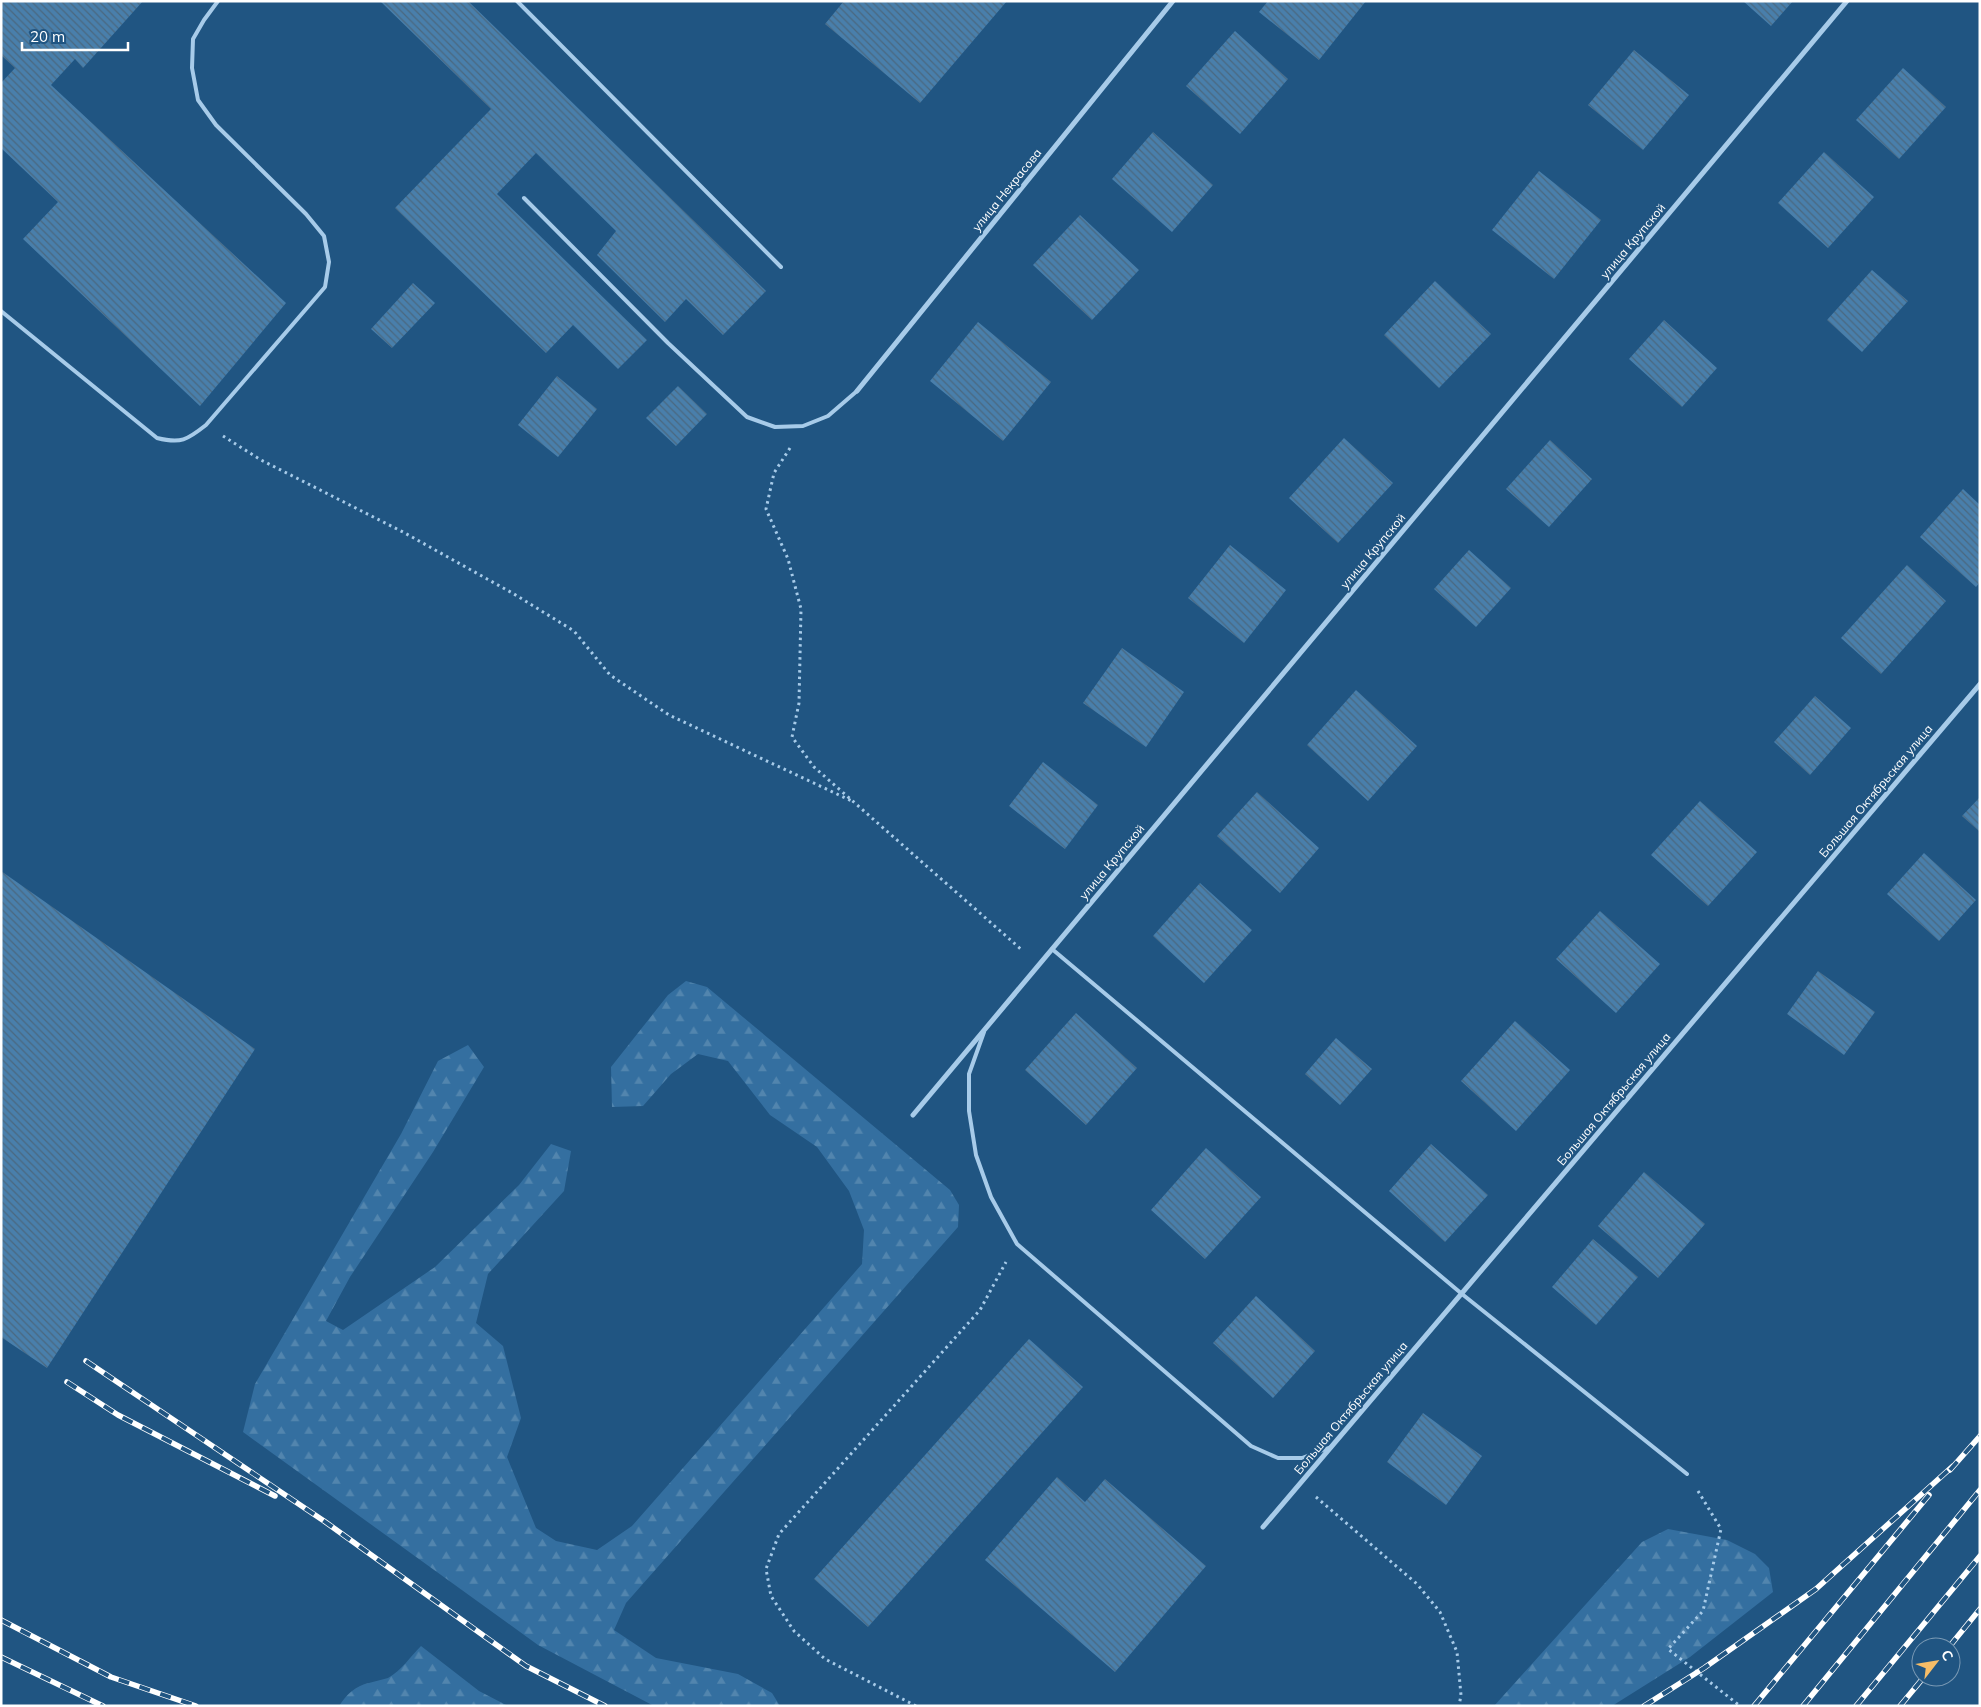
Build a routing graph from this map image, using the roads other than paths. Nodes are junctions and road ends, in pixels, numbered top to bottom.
1 (218, 1) edge
2 (517, 1) edge
3 (1173, 1) edge
4 (1847, 1) edge
5 (524, 198) dead end
6 (781, 267) dead end
7 (1, 311) edge
8 (857, 390) joint
9 (1980, 684) edge
10 (1052, 949) junction
11 (984, 1030) junction
12 (913, 1115) dead end
13 (1462, 1294) junction
14 (1332, 1446) junction
15 (1687, 1474) road end
16 (1263, 1527) dead end

1 - 7 lane
2 - 6 lane
3 - 8 street, улица Некрасова
4 - 10 street, улица Крупской
5 - 8 lane
9 - 13 street, Большая Октябрьская улица
10 - 11 street, улица Крупской
10 - 13 lane
11 - 12 street, улица Крупской
11 - 14 lane
13 - 14 street, Большая Октябрьская улица
13 - 15 lane
14 - 16 street, Большая Октябрьская улица

